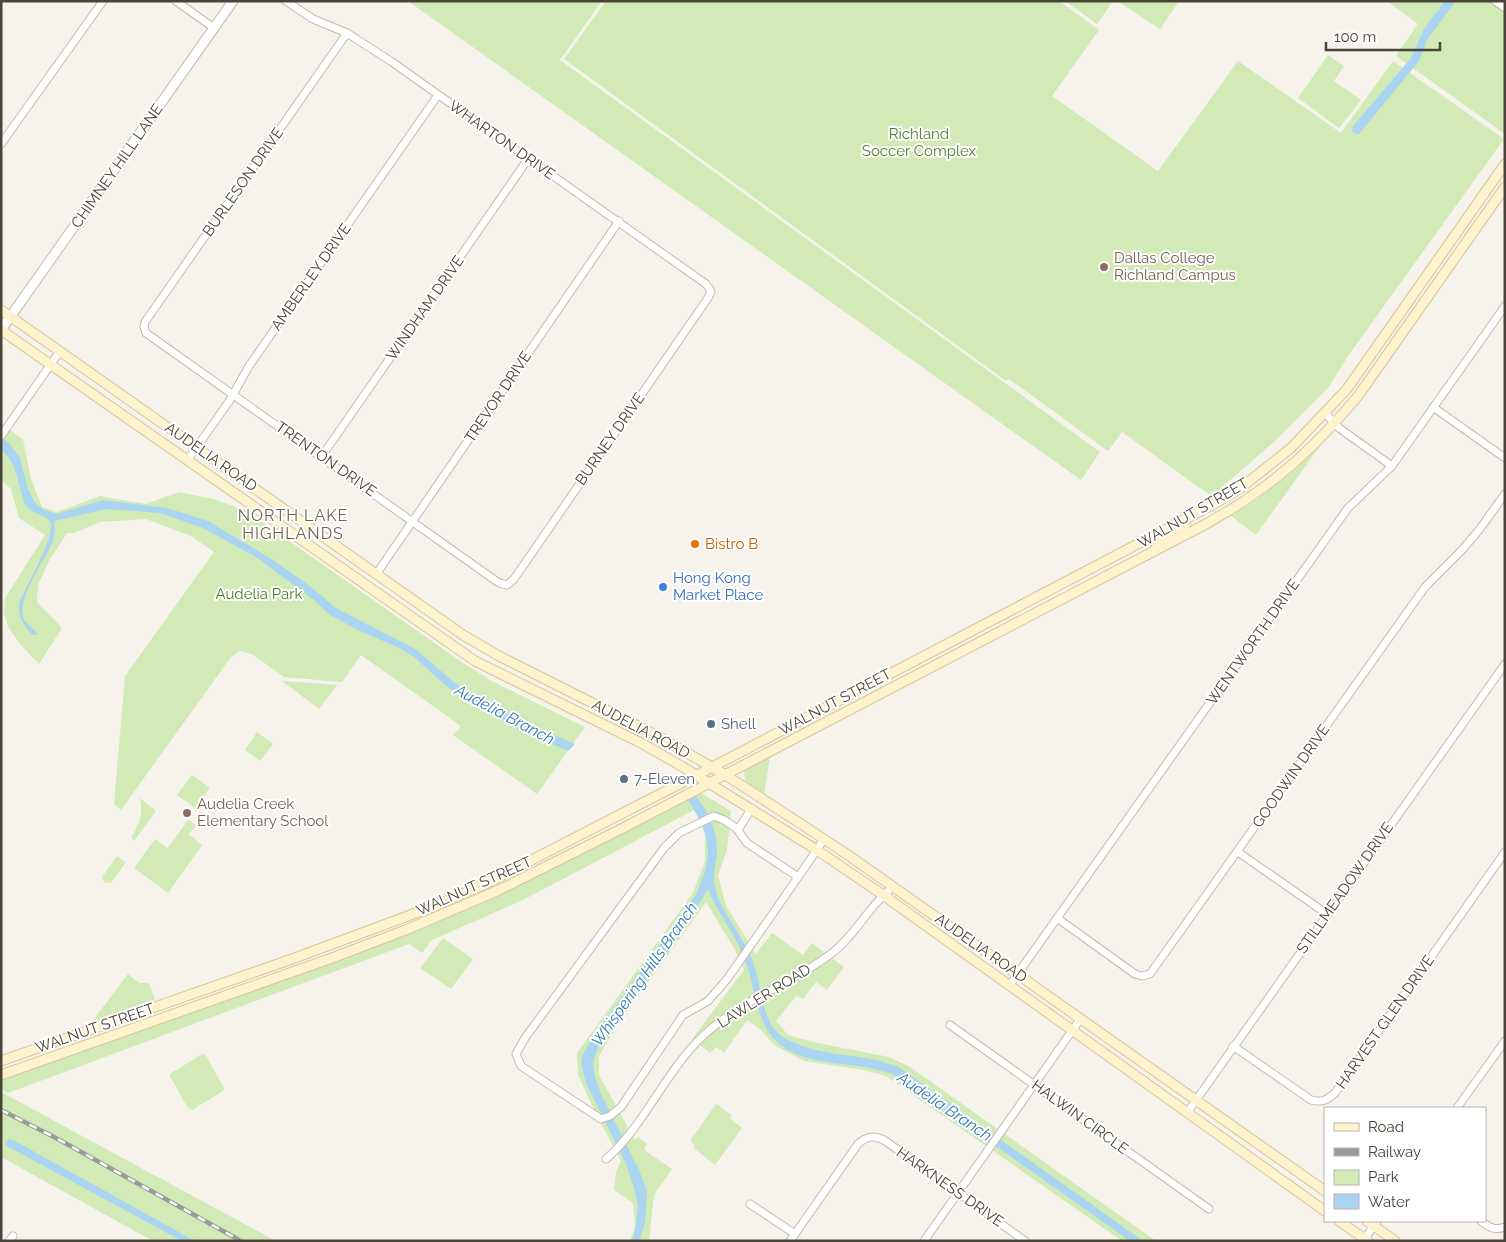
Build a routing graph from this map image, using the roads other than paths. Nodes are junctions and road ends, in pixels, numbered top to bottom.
1 (103, 1) edge
2 (176, 1) edge
3 (233, 1) edge
4 (286, 1) edge
5 (1495, 1) edge
6 (1505, 8) edge
7 (214, 28) junction
8 (347, 32) junction
9 (438, 95) junction
10 (1, 144) edge
11 (528, 159) junction
12 (1505, 164) edge
13 (1505, 187) edge
14 (619, 221) junction
15 (711, 291) joint
16 (1505, 306) edge
17 (1, 310) edge
18 (11, 317) junction
19 (1, 330) edge
20 (146, 332) joint
21 (60, 352) junction
22 (51, 365) junction
23 (234, 394) junction
24 (1433, 407) junction
25 (1325, 414) junction
26 (1334, 424) junction
27 (1, 436) edge
28 (197, 447) junction
29 (322, 456) junction
30 (1505, 458) edge
31 (187, 462) junction
32 (1392, 466) junction
33 (243, 479) junction
34 (253, 487) junction
35 (233, 494) junction
36 (1505, 494) edge
37 (244, 501) junction
38 (412, 521) junction
39 (1185, 521) junction
40 (1151, 553) junction
41 (377, 574) junction
42 (507, 585) joint
43 (367, 587) junction
44 (1040, 596) junction
45 (1046, 607) junction
46 (926, 655) junction
47 (1505, 664) edge
48 (932, 667) junction
49 (532, 673) junction
50 (524, 686) junction
51 (712, 767) junction
52 (724, 774) junction
53 (697, 776) junction
54 (708, 782) junction
55 (751, 809) junction
56 (738, 830) junction
57 (824, 839) junction
58 (817, 850) junction
59 (1238, 852) junction
60 (1505, 852) edge
61 (797, 879) junction
62 (893, 887) junction
63 (883, 895) junction
64 (1327, 914) junction
65 (1057, 918) junction
66 (1018, 974) junction
67 (1009, 986) junction
68 (164, 1004) junction
69 (168, 1016) junction
70 (1080, 1018) junction
71 (950, 1025) dead end
72 (1072, 1031) junction
73 (1505, 1040) edge
74 (1233, 1046) junction
75 (1, 1061) edge
76 (1, 1075) edge
77 (1034, 1084) junction
78 (1196, 1100) junction
79 (1458, 1107) edge
80 (1187, 1113) junction
81 (606, 1159) dead end
82 (1324, 1190) edge
83 (958, 1193) junction
84 (750, 1204) dead end
85 (1208, 1209) dead end
86 (1324, 1210) edge
87 (1340, 1222) edge
88 (1373, 1222) edge
89 (1482, 1222) edge
90 (1505, 1227) edge
91 (795, 1234) junction
92 (1365, 1240) edge
93 (790, 1241) edge
94 (924, 1241) edge
95 (1025, 1241) edge
96 (1395, 1241) edge

1 - 10 street
2 - 7 street
3 - 7 street, CHIMNEY HILL LANE
4 - 8 street, WHARTON DRIVE
5 - 6 street
7 - 18 street, CHIMNEY HILL LANE
8 - 9 street, WHARTON DRIVE
8 - 20 street, BURLESON DRIVE
9 - 11 street, WHARTON DRIVE
9 - 23 street, AMBERLEY DRIVE
11 - 14 street, WHARTON DRIVE
11 - 29 street, WINDHAM DRIVE
12 - 25 main road, WALNUT STREET
13 - 26 main road, WALNUT STREET
14 - 15 street, WHARTON DRIVE
14 - 38 street, TREVOR DRIVE
15 - 42 street, BURNEY DRIVE
16 - 24 street, WENTWORTH DRIVE
17 - 18 main road, AUDELIA ROAD
18 - 19 street, CHIMNEY HILL LANE
18 - 21 main road, AUDELIA ROAD
19 - 22 main road, AUDELIA ROAD
20 - 23 street, TRENTON DRIVE
21 - 22 street
21 - 28 main road, AUDELIA ROAD
22 - 27 street
22 - 31 main road, AUDELIA ROAD
23 - 28 street, AMBERLEY DRIVE
23 - 29 street, TRENTON DRIVE
24 - 30 street
24 - 32 street, WENTWORTH DRIVE
25 - 26 street
25 - 39 main road, WALNUT STREET
26 - 32 street
26 - 40 main road, WALNUT STREET
28 - 31 street, AMBERLEY DRIVE
28 - 33 main road, AUDELIA ROAD
29 - 38 street, TRENTON DRIVE
31 - 35 main road, AUDELIA ROAD
32 - 65 street, WENTWORTH DRIVE
33 - 34 main road, AUDELIA ROAD
33 - 35 main road
34 - 37 main road
34 - 41 main road, AUDELIA ROAD
35 - 37 main road, AUDELIA ROAD
36 - 59 street, GOODWIN DRIVE
37 - 43 main road, AUDELIA ROAD
38 - 41 street, TREVOR DRIVE
38 - 42 street, TRENTON DRIVE
39 - 40 main road
39 - 44 main road, WALNUT STREET
40 - 45 main road, WALNUT STREET
41 - 43 main road
41 - 49 main road, AUDELIA ROAD
43 - 50 main road, AUDELIA ROAD
44 - 45 main road
44 - 46 main road, WALNUT STREET
45 - 48 main road, WALNUT STREET
46 - 48 main road
46 - 51 main road, WALNUT STREET
47 - 64 street, STILLMEADOW DRIVE
48 - 52 main road, WALNUT STREET
49 - 50 main road
49 - 51 main road, AUDELIA ROAD
50 - 53 main road, AUDELIA ROAD
51 - 52 main road, AUDELIA ROAD
51 - 53 main road, WALNUT STREET
52 - 54 main road, WALNUT STREET
52 - 57 main road, AUDELIA ROAD
53 - 54 main road, AUDELIA ROAD
53 - 68 main road, WALNUT STREET
54 - 55 main road, AUDELIA ROAD
54 - 69 main road, WALNUT STREET
55 - 56 street
55 - 58 main road, AUDELIA ROAD
56 - 61 street
56 - 61 street
57 - 58 street
57 - 62 main road, AUDELIA ROAD
58 - 61 street
58 - 63 main road, AUDELIA ROAD
59 - 64 street
59 - 65 street, GOODWIN DRIVE
60 - 74 street, HARVEST GLEN DRIVE
62 - 63 street, LAWLER ROAD
62 - 66 main road, AUDELIA ROAD
63 - 67 main road, AUDELIA ROAD
63 - 81 street, LAWLER ROAD
64 - 74 street, STILLMEADOW DRIVE
65 - 66 street, WENTWORTH DRIVE
66 - 67 street, WENTWORTH DRIVE
66 - 70 main road, AUDELIA ROAD
67 - 72 main road, AUDELIA ROAD
68 - 69 main road
68 - 75 main road, WALNUT STREET
69 - 76 main road, WALNUT STREET
70 - 72 street
70 - 78 main road, AUDELIA ROAD
71 - 77 street, HALWIN CIRCLE
72 - 77 street
72 - 80 main road, AUDELIA ROAD
73 - 79 street
74 - 78 street, STILLMEADOW DRIVE
77 - 83 street
77 - 85 street, HALWIN CIRCLE
78 - 80 street, STILLMEADOW DRIVE
78 - 82 main road, AUDELIA ROAD
80 - 86 main road, AUDELIA ROAD
83 - 91 street, HARKNESS DRIVE
83 - 94 street
83 - 95 street, HARKNESS DRIVE
84 - 91 street
87 - 92 main road
88 - 92 street
88 - 96 main road
89 - 90 street
91 - 93 street

